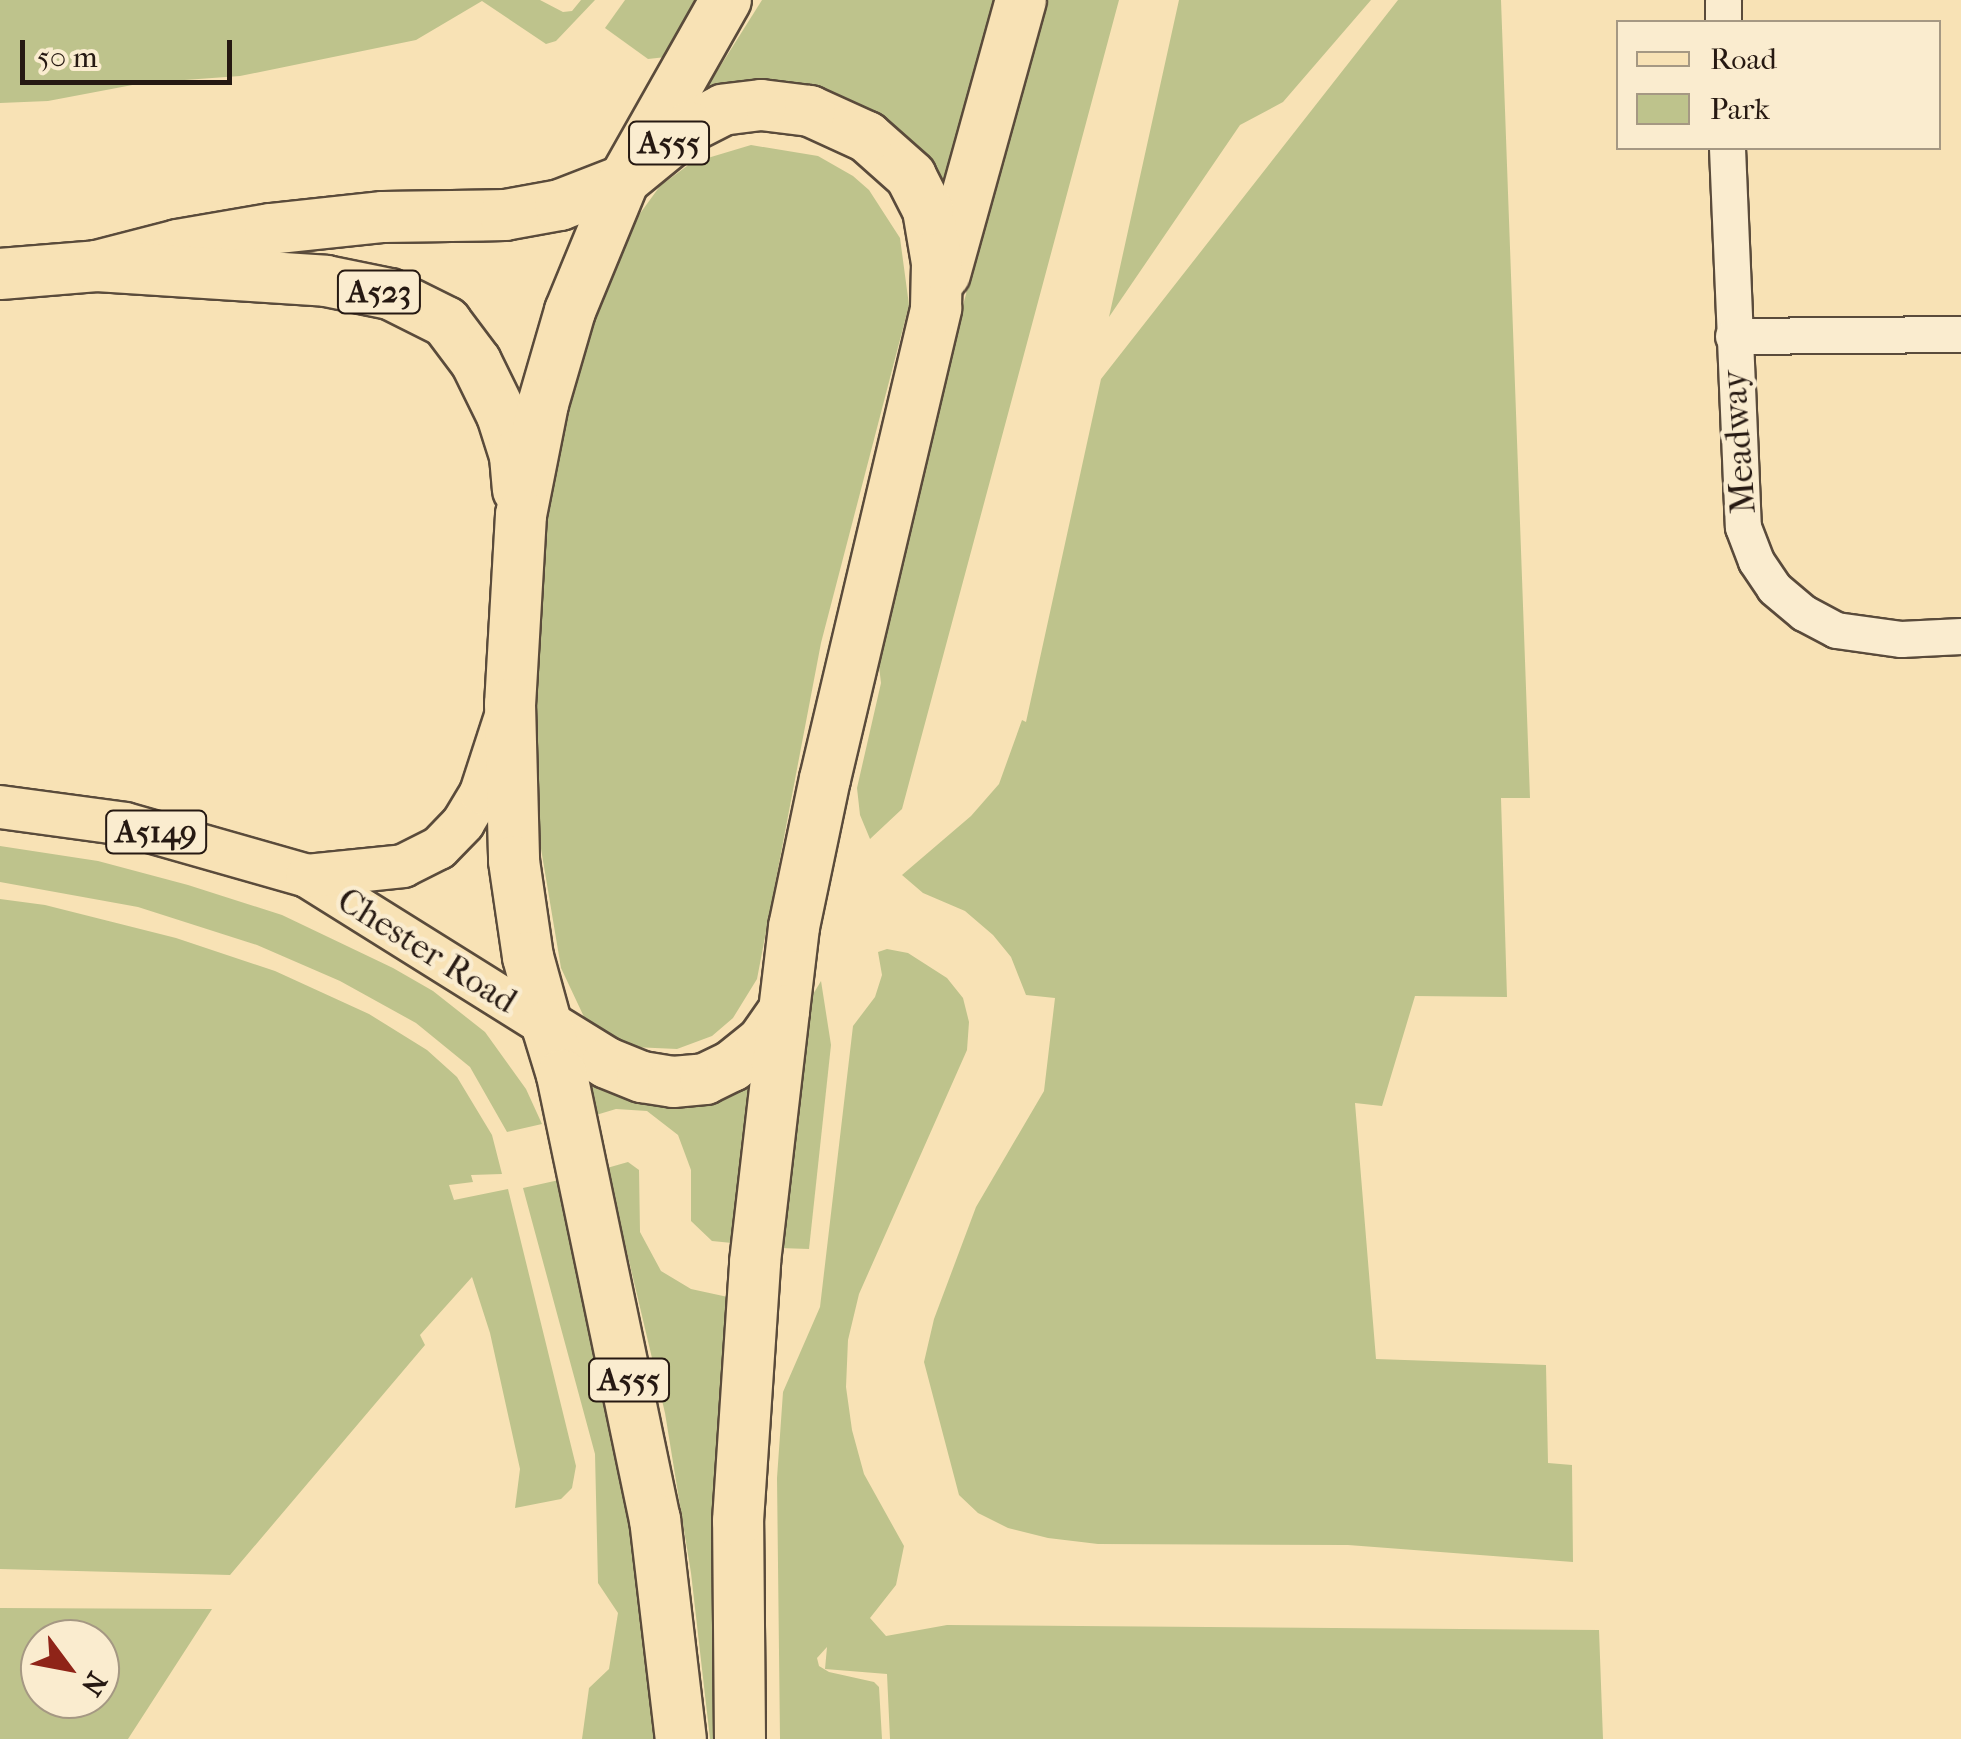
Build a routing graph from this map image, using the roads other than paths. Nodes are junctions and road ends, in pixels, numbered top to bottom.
1 (726, 0) edge
2 (1020, 0) edge
3 (676, 87) junction
4 (1726, 150) edge
5 (624, 180) junction
6 (383, 217) junction
7 (97, 266) junction
8 (0, 274) edge
9 (936, 308) junction
10 (1961, 334) edge
11 (1733, 336) junction
12 (521, 515) junction
13 (1961, 636) edge
14 (510, 704) junction
15 (0, 807) edge
16 (307, 876) junction
17 (784, 1011) junction
18 (547, 1026) junction
19 (681, 1739) edge
20 (740, 1739) edge

1 - 3 highway, A555
2 - 9 highway, A555
3 - 5 highway, A555
3 - 6 highway, A523
4 - 11 street, Meadway
5 - 6 highway, A523
5 - 9 highway, A555
5 - 12 highway, A555
6 - 7 highway, A523
7 - 8 highway, A523
7 - 12 highway, A523
9 - 17 highway, A555
10 - 11 street
11 - 13 street, Meadway
12 - 14 highway, A555
14 - 16 main road, Chester Road / A5149
14 - 18 highway, A555
15 - 16 main road, Chester Road / A5149
16 - 18 main road, Chester Road / A5149
17 - 18 highway
17 - 20 highway, A555
18 - 19 highway, A555

